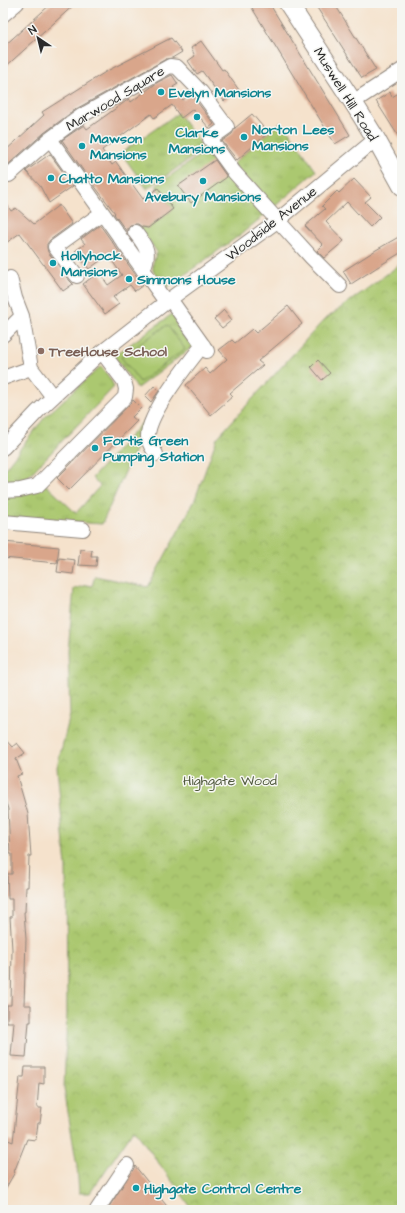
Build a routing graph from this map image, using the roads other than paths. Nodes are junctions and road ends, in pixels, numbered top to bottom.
1 (17, 3) edge
2 (288, 3) edge
3 (3, 15) edge
4 (402, 70) edge
5 (353, 102) junction
6 (50, 139) junction
7 (376, 139) junction
8 (9, 174) dead end
9 (402, 186) edge
10 (102, 213) junction
11 (277, 221) junction
12 (135, 232) dead end
13 (143, 270) junction
14 (76, 276) dead end
15 (10, 278) dead end
16 (340, 286) dead end
17 (168, 300) junction
18 (22, 316) junction
19 (3, 335) edge
20 (102, 352) junction
21 (31, 368) junction
22 (3, 378) edge
23 (53, 397) junction
24 (3, 448) edge
25 (156, 454) dead end
26 (3, 491) edge
27 (3, 522) edge
28 (83, 529) dead end
29 (127, 1165) dead end
30 (97, 1210) edge

1 - 3 street
2 - 5 main road, Muswell Hill Road
4 - 5 street
5 - 7 main road, Muswell Hill Road
6 - 8 street
6 - 10 street, Marwood Square
6 - 11 street, Marwood Square
7 - 9 main road, Muswell Hill Road
7 - 11 street, Woodside Avenue
10 - 13 street, Marwood Square
10 - 14 street
11 - 16 street
11 - 17 street, Woodside Avenue
12 - 13 street
13 - 17 street, Marwood Square
15 - 18 street
17 - 20 street, Woodside Avenue
17 - 25 street, Marwood Square
18 - 19 street
18 - 21 street
20 - 23 street, Woodside Avenue
20 - 26 street
21 - 22 street
21 - 23 street
23 - 24 street, Woodside Avenue
27 - 28 street
29 - 30 street

